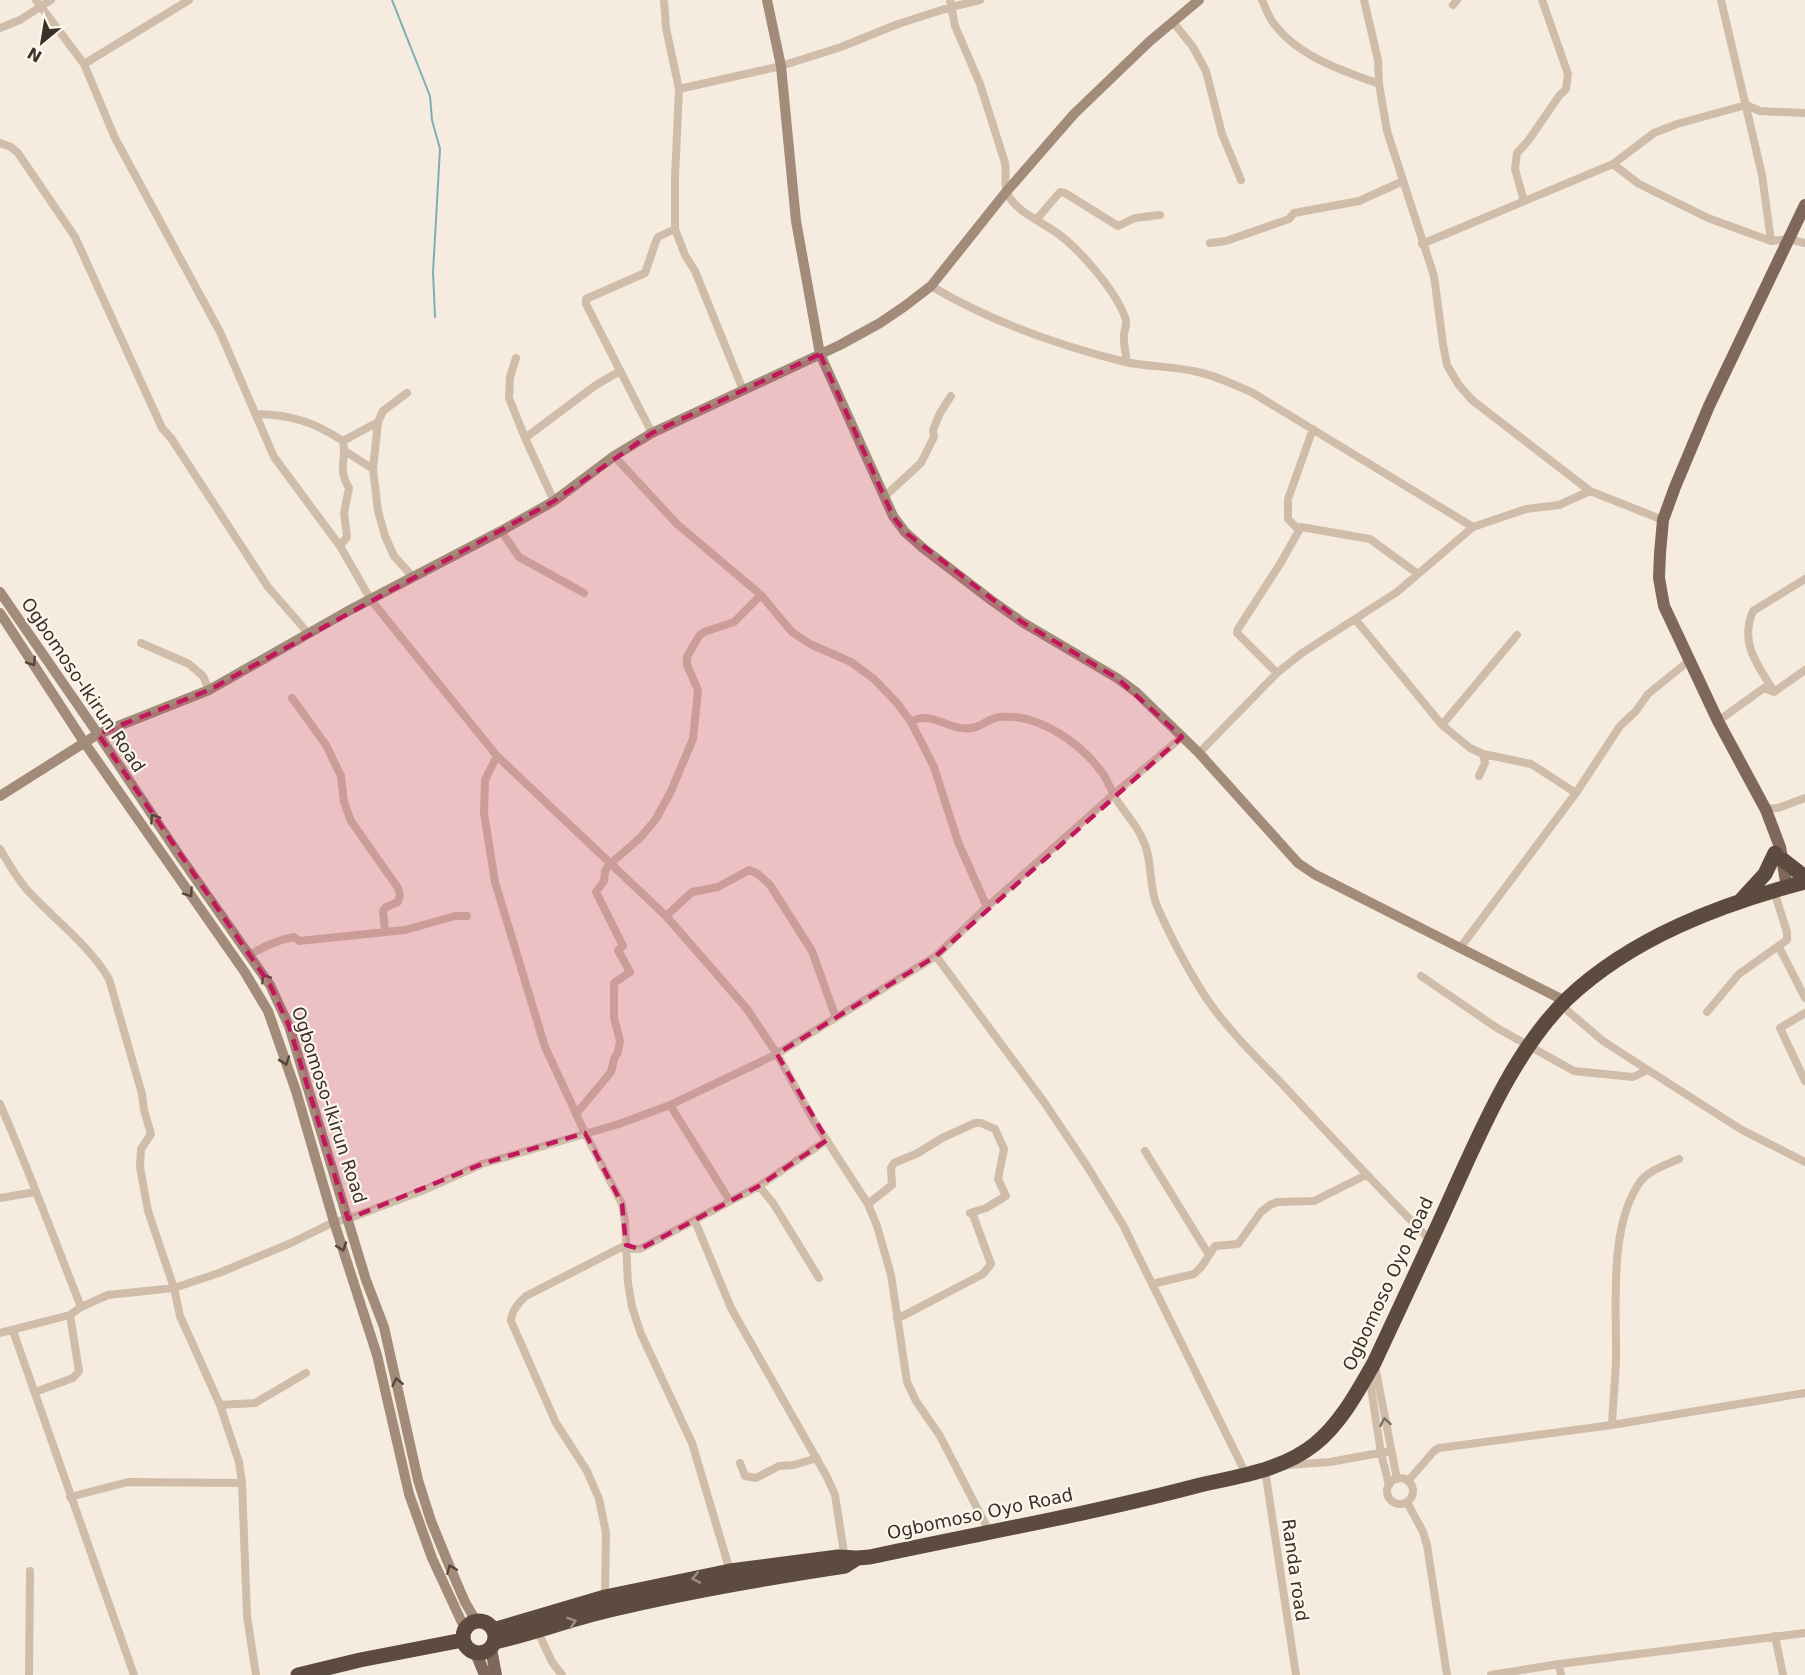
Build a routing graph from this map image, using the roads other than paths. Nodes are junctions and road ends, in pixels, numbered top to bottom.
1 (51, 0) edge
2 (189, 0) edge
3 (664, 0) edge
4 (767, 0) edge
5 (980, 0) edge
6 (1199, 0) edge
7 (1262, 0) edge
8 (1364, 0) edge
9 (1542, 0) edge
10 (1721, 0) edge
11 (39, 3) edge
12 (950, 3) edge
13 (1173, 22) junction
14 (0, 28) edge
15 (84, 64) junction
16 (781, 66) junction
17 (1379, 84) junction
18 (679, 89) junction
19 (1746, 105) junction
20 (1805, 113) edge
21 (0, 143) edge
22 (1613, 164) junction
23 (1241, 180) dead end
24 (1401, 182) junction
25 (1006, 192) junction
26 (1524, 201) junction
27 (1805, 204) edge
28 (1160, 215) dead end
29 (1036, 220) junction
30 (675, 229) junction
31 (1790, 239) junction
32 (1771, 241) junction
33 (1210, 243) dead end
34 (1805, 243) edge
35 (1422, 244) junction
36 (930, 286) junction
37 (820, 354) junction
38 (516, 358) dead end
39 (1127, 362) junction
40 (620, 371) junction
41 (743, 390) junction
42 (407, 393) dead end
43 (951, 396) dead end
44 (257, 414) junction
45 (378, 422) junction
46 (1313, 429) junction
47 (652, 433) junction
48 (525, 438) junction
49 (343, 441) junction
50 (345, 451) junction
51 (614, 456) junction
52 (373, 469) junction
53 (1590, 492) junction
54 (885, 497) junction
55 (554, 501) junction
56 (1664, 520) junction
57 (1473, 527) junction
58 (1299, 530) junction
59 (501, 531) junction
60 (339, 546) junction
61 (1418, 574) junction
62 (413, 578) junction
63 (1805, 579) edge
64 (0, 592) edge
65 (584, 593) dead end
66 (761, 595) junction
67 (371, 600) junction
68 (0, 613) edge
69 (1355, 619) junction
70 (308, 633) junction
71 (1517, 636) dead end
72 (141, 643) dead end
73 (1690, 660) junction
74 (1805, 670) edge
75 (1277, 673) junction
76 (209, 690) junction
77 (1774, 692) junction
78 (292, 698) dead end
79 (1718, 721) junction
80 (911, 722) junction
81 (1442, 725) junction
82 (98, 734) junction
83 (1182, 737) junction
84 (84, 742) junction
85 (1199, 753) junction
86 (1483, 754) junction
87 (497, 756) junction
88 (1479, 776) dead end
89 (1576, 793) junction
90 (1113, 795) junction
91 (0, 796) edge
92 (1805, 798) edge
93 (1762, 809) junction
94 (0, 849) edge
95 (1779, 857) junction
96 (610, 864) junction
97 (1805, 877) edge
98 (1805, 882) edge
99 (1780, 889) junction
100 (1738, 903) junction
101 (987, 907) junction
102 (467, 916) dead end
103 (666, 916) junction
104 (385, 932) junction
105 (1779, 947) junction
106 (1461, 948) junction
107 (249, 955) junction
108 (936, 956) junction
109 (1420, 976) dead end
110 (1805, 998) edge
111 (1563, 1003) junction
112 (1707, 1012) dead end
113 (1805, 1012) edge
114 (836, 1018) junction
115 (1529, 1046) junction
116 (777, 1053) junction
117 (1648, 1070) junction
118 (1805, 1081) edge
119 (0, 1104) edge
120 (670, 1105) junction
121 (576, 1114) junction
122 (585, 1133) junction
123 (827, 1140) junction
124 (1145, 1151) dead end
125 (1679, 1159) dead end
126 (1805, 1162) edge
127 (1366, 1175) junction
128 (759, 1186) junction
129 (34, 1192) junction
130 (0, 1198) edge
131 (730, 1201) junction
132 (868, 1204) junction
133 (348, 1220) junction
134 (695, 1221) junction
135 (334, 1222) junction
136 (1431, 1241) junction
137 (626, 1245) junction
138 (1209, 1255) junction
139 (819, 1278) dead end
140 (1152, 1284) junction
141 (174, 1288) junction
142 (81, 1307) junction
143 (70, 1315) junction
144 (897, 1319) junction
145 (13, 1331) junction
146 (0, 1333) edge
147 (1371, 1368) junction
148 (306, 1373) dead end
149 (35, 1392) junction
150 (1805, 1393) edge
151 (220, 1405) junction
152 (1611, 1425) junction
153 (1390, 1451) junction
154 (1381, 1453) junction
155 (817, 1458) junction
156 (740, 1463) dead end
157 (1269, 1468) junction
158 (1246, 1474) junction
159 (1397, 1479) junction
160 (1408, 1482) junction
161 (242, 1483) junction
162 (1389, 1485) junction
163 (70, 1497) junction
164 (1407, 1502) junction
165 (989, 1531) junction
166 (849, 1560) junction
167 (30, 1571) dead end
168 (730, 1571) junction
169 (605, 1597) junction
170 (468, 1630) junction
171 (538, 1632) junction
172 (1805, 1633) edge
173 (1775, 1636) junction
174 (489, 1643) junction
175 (1559, 1664) junction
176 (29, 1675) edge
177 (134, 1675) edge
178 (256, 1675) edge
179 (298, 1675) edge
180 (485, 1675) edge
181 (496, 1675) edge
182 (562, 1675) edge
183 (1296, 1675) edge
184 (1447, 1675) edge
185 (1491, 1675) edge
186 (1561, 1675) edge
187 (1783, 1675) edge

1 - 11 street
2 - 15 street
3 - 18 street
4 - 16 street
5 - 12 street
6 - 13 street
7 - 17 street
8 - 17 street
9 - 26 street
10 - 19 street
11 - 14 street
11 - 15 street
12 - 16 street
12 - 25 street
13 - 23 street
13 - 25 street
15 - 44 street
16 - 18 street
16 - 37 street
17 - 24 street
18 - 30 street
19 - 20 street
19 - 22 street
19 - 32 street
21 - 70 street
22 - 26 street
22 - 32 street
24 - 33 street
24 - 35 street
25 - 29 street
25 - 36 street
26 - 35 street
27 - 31 main road
28 - 29 street
29 - 39 street
30 - 40 street
30 - 41 street
31 - 32 street
31 - 34 street
31 - 56 main road
35 - 53 street
36 - 37 street
36 - 39 street
37 - 41 street
37 - 54 street
38 - 48 street
39 - 46 street
40 - 47 street
40 - 48 street
41 - 47 street
42 - 45 street
43 - 54 street
44 - 49 street
44 - 60 street
45 - 49 street
45 - 52 street
46 - 57 street
46 - 58 street
47 - 51 street
48 - 55 street
49 - 50 street
50 - 52 street
50 - 60 street
51 - 55 street
51 - 66 street
52 - 62 street
53 - 56 street
53 - 57 street
54 - 83 street
55 - 59 street
56 - 73 main road
57 - 61 street
58 - 61 street
58 - 75 street
59 - 62 street
59 - 65 street
60 - 67 street
61 - 69 street
62 - 67 street
63 - 77 street
64 - 82 street, Ogbomoso-Ikirun Road
66 - 80 street
66 - 96 street
67 - 70 street
67 - 87 street
68 -> 84 street, Ogbomoso-Ikirun Road
69 - 75 street
69 - 81 street
70 - 76 street
71 - 81 street
72 - 76 street
73 - 79 main road
73 - 89 street
74 - 77 street
75 - 85 street
76 - 82 street
77 - 79 street
78 - 104 street
79 - 93 main road
80 - 90 street
80 - 101 street
81 - 86 street
82 - 84 street
107 -> 82 street, Ogbomoso-Ikirun Road
83 - 85 street
83 - 90 street
84 - 91 street
84 -> 135 street, Ogbomoso-Ikirun Road
85 - 106 street
86 - 88 street
86 - 89 street
87 - 96 street
87 - 121 street
89 - 106 street
90 - 101 street
90 - 127 street
92 - 93 street
93 - 95 main road
94 - 141 street
95 - 97 highway
95 - 99 main road
95 - 100 highway
96 - 103 street
96 - 121 street
98 - 99 highway, Ogbomoso Oyo Road
99 - 100 highway, Ogbomoso Oyo Road
99 - 105 street
100 - 111 highway, Ogbomoso Oyo Road
101 - 108 street
102 - 104 street
103 - 114 street
103 - 116 street
104 - 107 street
105 - 110 street
105 - 112 street
106 - 111 street
133 -> 107 street, Ogbomoso-Ikirun Road
108 - 114 street
108 - 140 street
109 - 115 street
111 - 115 highway, Ogbomoso Oyo Road
111 - 117 street
113 - 118 street
114 - 116 street
115 - 117 street
115 - 136 highway, Ogbomoso Oyo Road
116 - 120 street
116 - 123 street
117 - 126 street
119 - 129 street
120 - 122 street
120 - 131 street
121 - 122 street
122 - 133 street
122 - 137 street
123 - 128 street
123 - 132 street
124 - 138 street
125 - 152 street
127 - 136 street
127 - 138 street
128 - 131 street
128 - 139 street
129 - 130 street
129 - 142 street
131 - 134 street
132 - 144 street
132 - 144 street
133 - 135 street
170 -> 133 street, Ogbomoso-Ikirun Road
134 - 137 street
134 - 155 street
135 - 141 street
135 -> 170 street, Ogbomoso-Ikirun Road
136 - 147 highway, Ogbomoso Oyo Road
137 - 168 street
137 - 169 street
138 - 140 street
140 - 158 street
141 - 142 street
141 - 151 street
142 - 143 street
143 - 145 street
143 - 149 street
144 - 165 street
145 - 146 street
145 - 149 street
153 -> 147 street
147 - 154 street
147 - 157 highway, Ogbomoso Oyo Road
148 - 151 street
149 - 163 street
150 - 152 street
151 - 161 street
152 - 160 street
153 - 154 street
153 - 159 street
154 - 157 street
154 - 162 street
155 - 156 street
155 - 166 street
157 - 158 highway, Ogbomoso Oyo Road
157 - 183 street, Randa road
158 - 165 highway, Ogbomoso Oyo Road
159 - 160 street
159 - 162 street
160 - 164 street
161 - 163 street
161 - 178 street
162 - 164 street
163 - 177 street
164 - 184 street
165 - 166 highway, Ogbomoso Oyo Road
166 - 168 highway, Ogbomoso Oyo Road
171 -> 166 highway, Ogbomoso Oyo Road
167 - 176 street
168 -> 169 highway, Ogbomoso Oyo Road
169 - 174 highway, Ogbomoso Oyo Road
170 - 174 highway
170 - 174 highway
170 - 179 highway
171 - 174 highway, Ogbomoso Oyo Road
171 - 182 street
172 - 173 street
173 - 175 street
173 - 187 street
174 - 180 main road
174 - 181 main road
175 - 185 street
175 - 186 street

